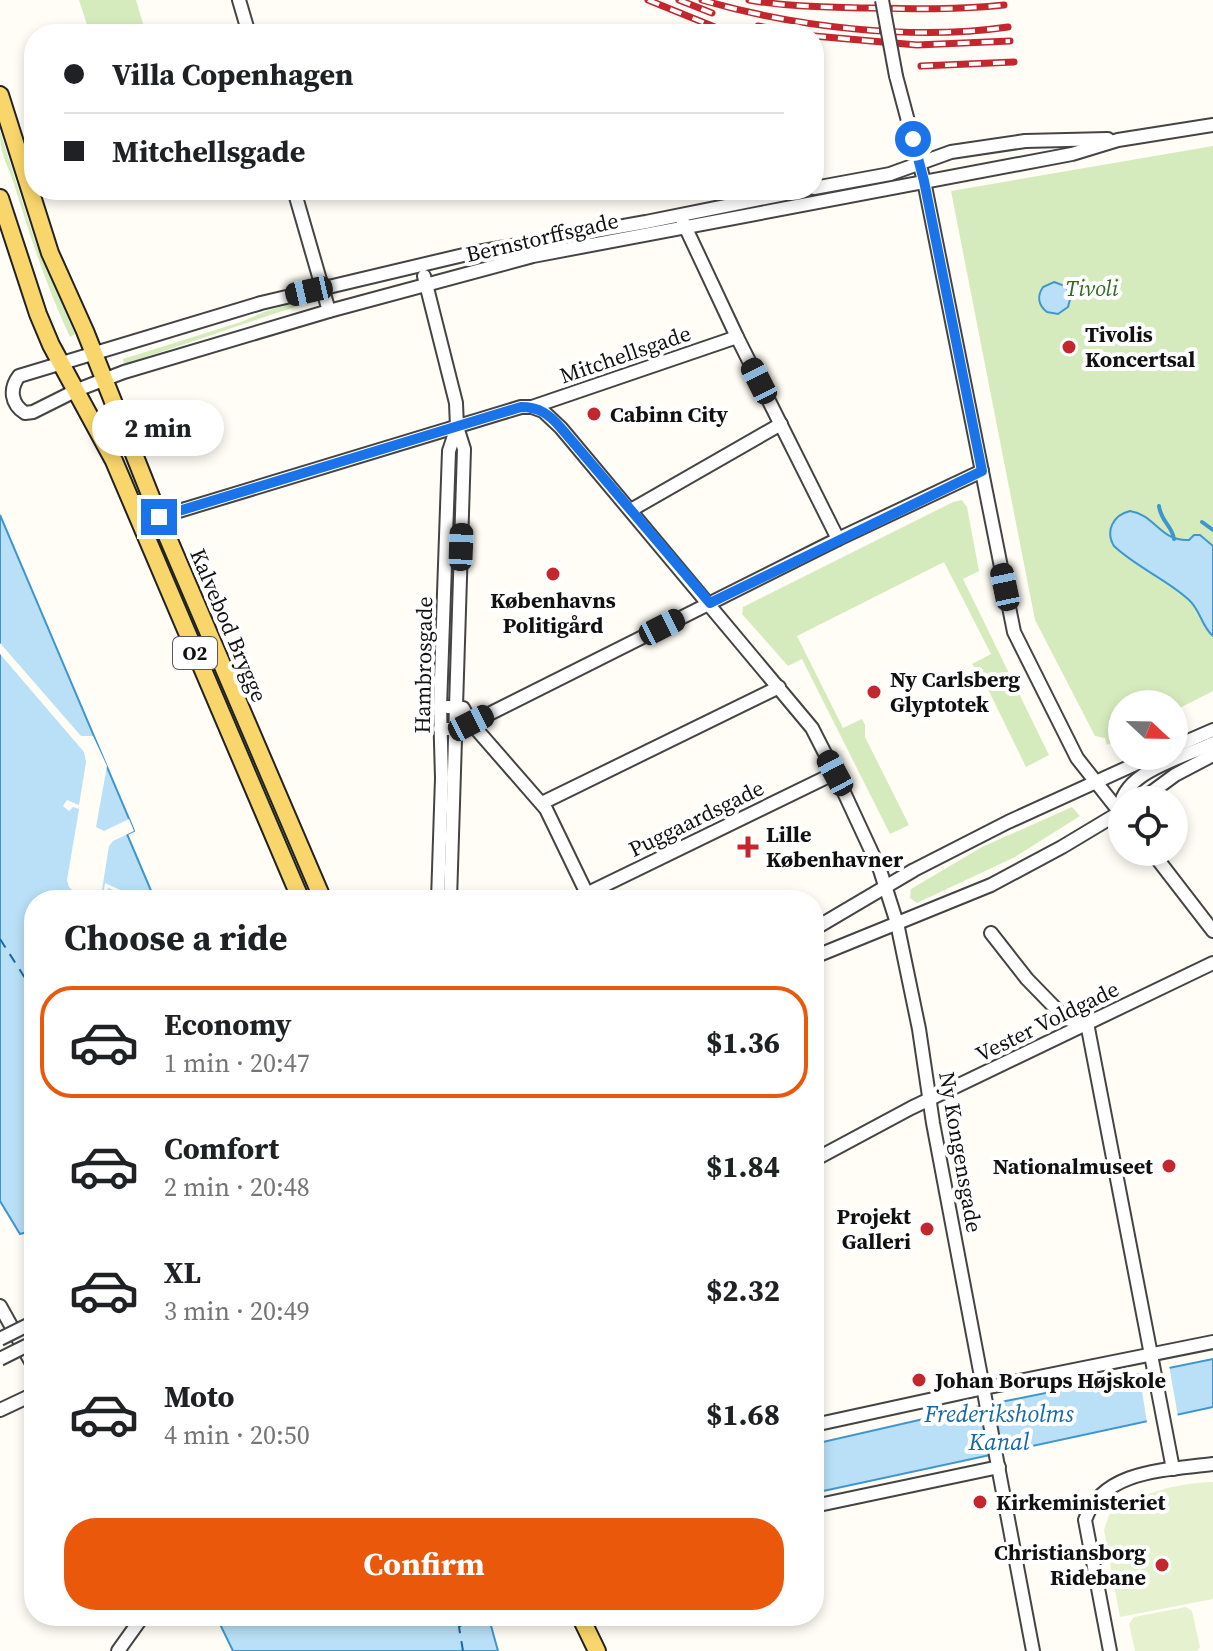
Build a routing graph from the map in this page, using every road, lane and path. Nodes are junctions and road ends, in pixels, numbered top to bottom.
1 (239, 0) edge
2 (882, 0) edge
3 (246, 24) edge
4 (0, 95) edge
5 (1213, 125) edge
6 (1118, 140) junction
7 (920, 164) junction
8 (24, 171) edge
9 (924, 181) junction
10 (824, 186) edge
11 (0, 198) edge
12 (824, 198) edge
13 (33, 200) edge
14 (297, 200) edge
15 (766, 200) edge
16 (810, 200) edge
17 (683, 221) junction
18 (421, 265) junction
19 (426, 284) junction
20 (323, 289) junction
21 (329, 311) junction
22 (737, 337) junction
23 (94, 354) junction
24 (61, 363) junction
25 (104, 379) junction
26 (77, 390) junction
27 (532, 407) junction
28 (781, 424) junction
29 (457, 427) junction
30 (982, 471) junction
31 (631, 510) junction
32 (159, 517) junction
33 (838, 539) junction
34 (710, 603) junction
35 (779, 687) junction
36 (440, 707) junction
37 (455, 708) junction
38 (471, 723) junction
39 (440, 729) junction
40 (455, 729) junction
41 (1213, 730) edge
42 (1188, 741) edge
43 (1213, 743) edge
44 (1213, 755) edge
45 (1121, 770) edge
46 (835, 773) junction
47 (1094, 782) junction
48 (1129, 786) edge
49 (1160, 786) edge
50 (1108, 798) edge
51 (542, 803) junction
52 (1108, 820) edge
53 (1163, 866) edge
54 (886, 887) junction
55 (297, 890) edge
56 (319, 890) edge
57 (438, 890) edge
58 (450, 890) edge
59 (585, 890) edge
60 (602, 890) edge
61 (824, 923) edge
62 (897, 923) junction
63 (1213, 931) edge
64 (991, 933) dead end
65 (824, 953) edge
66 (1213, 963) edge
67 (1087, 1023) junction
68 (931, 1099) junction
69 (824, 1155) edge
70 (0, 1306) edge
71 (24, 1327) edge
72 (0, 1339) edge
73 (1213, 1342) edge
74 (24, 1347) edge
75 (24, 1349) edge
76 (0, 1359) edge
77 (1153, 1362) junction
78 (984, 1388) junction
79 (24, 1400) edge
80 (0, 1410) edge
81 (824, 1423) edge
82 (998, 1462) junction
83 (1213, 1464) edge
84 (1173, 1469) junction
85 (824, 1504) edge
86 (134, 1626) edge
87 (574, 1626) edge
88 (585, 1626) edge
89 (118, 1651) edge
90 (585, 1651) edge
91 (597, 1651) edge
92 (1033, 1651) edge
93 (1110, 1651) edge

1 - 3 street
2 - 7 street, bridge
4 - 8 main road, Kalvebod Brygge / O2
5 - 6 street, Bernstorffsgade
6 - 7 street, Bernstorffsgade
6 - 9 street, Bernstorffsgade
7 - 9 street
7 - 10 street, Bernstorffsgade
9 - 12 street, Bernstorffsgade
9 - 30 street
11 - 24 main road, Kalvebod Brygge / O2
13 - 23 main road, Kalvebod Brygge / O2
14 - 20 street
15 - 17 street, Bernstorffsgade
16 - 17 street, Bernstorffsgade
17 - 18 street, Bernstorffsgade
17 - 19 street, Bernstorffsgade
17 - 22 street
18 - 19 street
18 - 20 street, Bernstorffsgade
19 - 21 street, Bernstorffsgade
19 - 29 street
20 - 21 street
20 - 23 street, Bernstorffsgade
21 - 25 street, Bernstorffsgade
22 - 27 street, Mitchellsgade
22 - 28 street
23 - 24 street, Bernstorffsgade
23 - 25 main road, Kalvebod Brygge / O2
24 - 26 main road, Kalvebod Brygge / O2
24 - 26 street
25 - 26 street, Bernstorffsgade
25 - 32 main road, Kalvebod Brygge / O2
26 - 55 main road, Kalvebod Brygge / O2
27 - 29 street, Mitchellsgade
27 - 31 street, Ny Kongensgade
28 - 31 street
28 - 33 street
29 - 32 street, Mitchellsgade
29 - 36 street, Hambrosgade
29 - 37 street, Hambrosgade
30 - 33 street
30 - 47 street
31 - 34 street, Ny Kongensgade
32 - 56 main road, Kalvebod Brygge / O2
33 - 34 street
34 - 35 street, Ny Kongensgade
34 - 38 street
35 - 46 street, Ny Kongensgade
35 - 51 street
36 - 37 street
36 - 39 street, Hambrosgade
37 - 38 street
37 - 40 street, Hambrosgade
38 - 40 street
38 - 51 street
39 - 40 street
39 - 57 street, Hambrosgade
40 - 58 street, Hambrosgade
41 - 42 street
43 - 48 street
44 - 49 street
45 - 47 street
46 - 54 street, Ny Kongensgade
46 - 60 street, Puggaardsgade
47 - 50 street
47 - 54 street
51 - 59 street
52 - 62 street
53 - 63 street
54 - 61 street
54 - 62 street, Ny Kongensgade
62 - 65 street
62 - 68 street, Ny Kongensgade
64 - 67 street
66 - 67 street, Vester Voldgade
67 - 68 street, Vester Voldgade
67 - 77 street
68 - 69 street, Vester Voldgade
68 - 78 street, Ny Kongensgade
70 - 75 street
71 - 72 street, bridge
73 - 77 street
74 - 76 street, bridge
77 - 78 street
77 - 84 street
78 - 81 street
78 - 82 street, Ny Kongensgade
79 - 80 street
82 - 85 street
82 - 92 street, Ny Kongensgade
83 - 84 street
84 - 93 street
86 - 89 street
87 - 90 main road
88 - 91 main road

